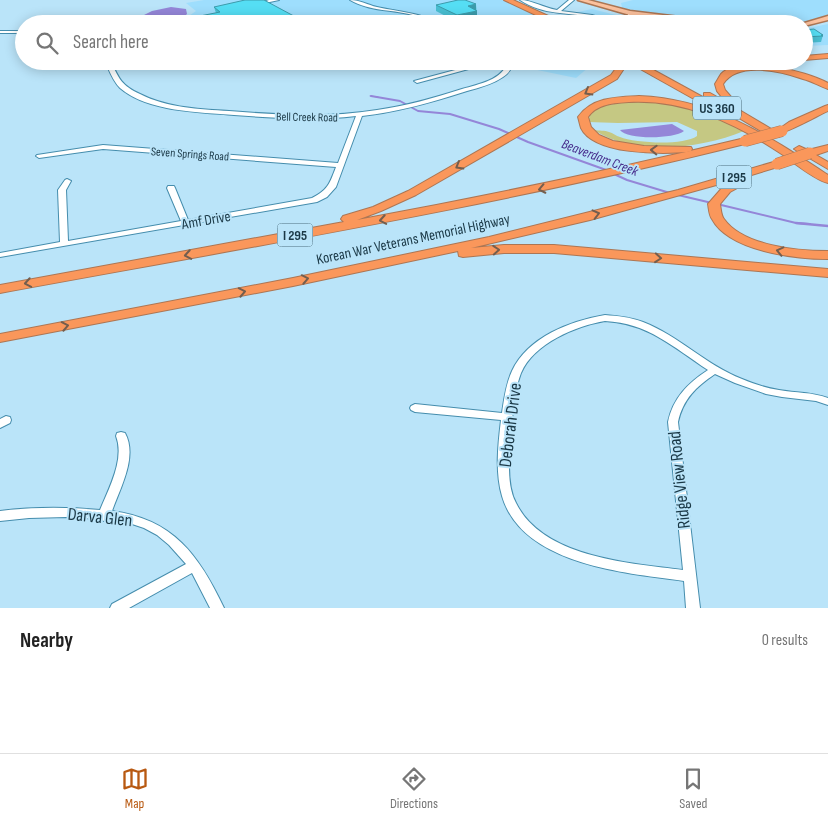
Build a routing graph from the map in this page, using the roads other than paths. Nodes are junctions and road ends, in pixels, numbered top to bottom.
1 (277, 0) edge
2 (352, 0) edge
3 (522, 0) edge
4 (572, 0) edge
5 (581, 0) edge
6 (361, 1) edge
7 (508, 1) edge
8 (265, 2) edge
9 (557, 12) junction
10 (524, 13) junction
11 (630, 14) junction
12 (417, 15) edge
13 (420, 15) edge
14 (522, 15) edge
15 (528, 15) edge
16 (541, 15) edge
17 (583, 15) edge
18 (639, 15) edge
19 (640, 15) edge
20 (828, 18) edge
21 (828, 22) edge
22 (813, 23) edge
23 (813, 24) edge
24 (0, 32) edge
25 (15, 32) edge
26 (828, 56) edge
27 (813, 57) edge
28 (112, 70) edge
29 (461, 70) edge
30 (507, 70) edge
31 (619, 70) edge
32 (647, 70) edge
33 (660, 70) edge
34 (738, 70) edge
35 (775, 70) edge
36 (418, 81) dead end
37 (828, 86) edge
38 (828, 108) edge
39 (359, 116) junction
40 (828, 117) edge
41 (786, 131) junction
42 (741, 142) junction
43 (770, 142) junction
44 (828, 149) edge
45 (39, 156) dead end
46 (776, 164) junction
47 (341, 166) junction
48 (828, 167) edge
49 (67, 181) dead end
50 (828, 182) edge
51 (171, 188) dead end
52 (717, 218) joint
53 (186, 223) junction
54 (64, 244) junction
55 (210, 251) junction
56 (0, 255) edge
57 (828, 255) edge
58 (828, 273) edge
59 (326, 275) junction
60 (0, 289) edge
61 (0, 338) edge
62 (714, 370) junction
63 (828, 402) edge
64 (415, 408) dead end
65 (508, 417) junction
66 (121, 436) dead end
67 (0, 516) edge
68 (104, 516) junction
69 (194, 566) junction
70 (690, 576) junction
71 (117, 608) edge
72 (217, 608) edge
73 (693, 608) edge

1 - 8 street
2 - 12 street
3 - 9 street
4 - 9 street
4 - 11 main road
5 - 11 main road
6 - 13 street
7 - 10 highway
7 - 16 highway
9 - 17 street
10 - 14 street
10 - 15 highway
11 - 18 main road
11 - 19 main road
20 - 22 main road
21 - 23 main road
24 - 25 street
26 - 27 highway
28 - 39 street, Bell Creek Road
29 - 36 street
30 - 39 street, Bell Creek Road
31 -> 55 highway
32 - 43 highway, US 360
33 - 41 highway, US 360
34 - 41 highway
35 - 37 highway
38 - 41 highway
39 - 47 street, Amf Drive
40 - 41 highway, Korean War Veterans Memorial Highway / I 295
41 - 42 highway, Korean War Veterans Memorial Highway / I 295, bridge
41 - 48 highway, US 360
42 -> 43 highway
42 -> 55 highway, Korean War Veterans Memorial Highway / I 295
43 - 50 highway, US 360
44 - 46 highway, Korean War Veterans Memorial Highway / I 295, bridge
45 - 47 street, Seven Springs Road
46 - 52 highway
59 -> 46 highway, Korean War Veterans Memorial Highway / I 295
47 - 53 street, Amf Drive
49 - 54 street
51 - 53 street
57 -> 52 highway
53 - 54 street, Amf Drive
54 - 56 street, Amf Drive
55 -> 60 highway, Korean War Veterans Memorial Highway / I 295
59 -> 58 highway
61 -> 59 highway, Korean War Veterans Memorial Highway / I 295
62 - 63 street, Deborah Drive
62 - 65 street, Deborah Drive
62 - 70 street, Ridge View Road
64 - 65 street
65 - 70 street, Deborah Drive
66 - 68 street
67 - 68 street, Darva Glen
68 - 69 street, Darva Glen
69 - 71 street
69 - 72 street, Darva Glen
70 - 73 street, Ridge View Road

